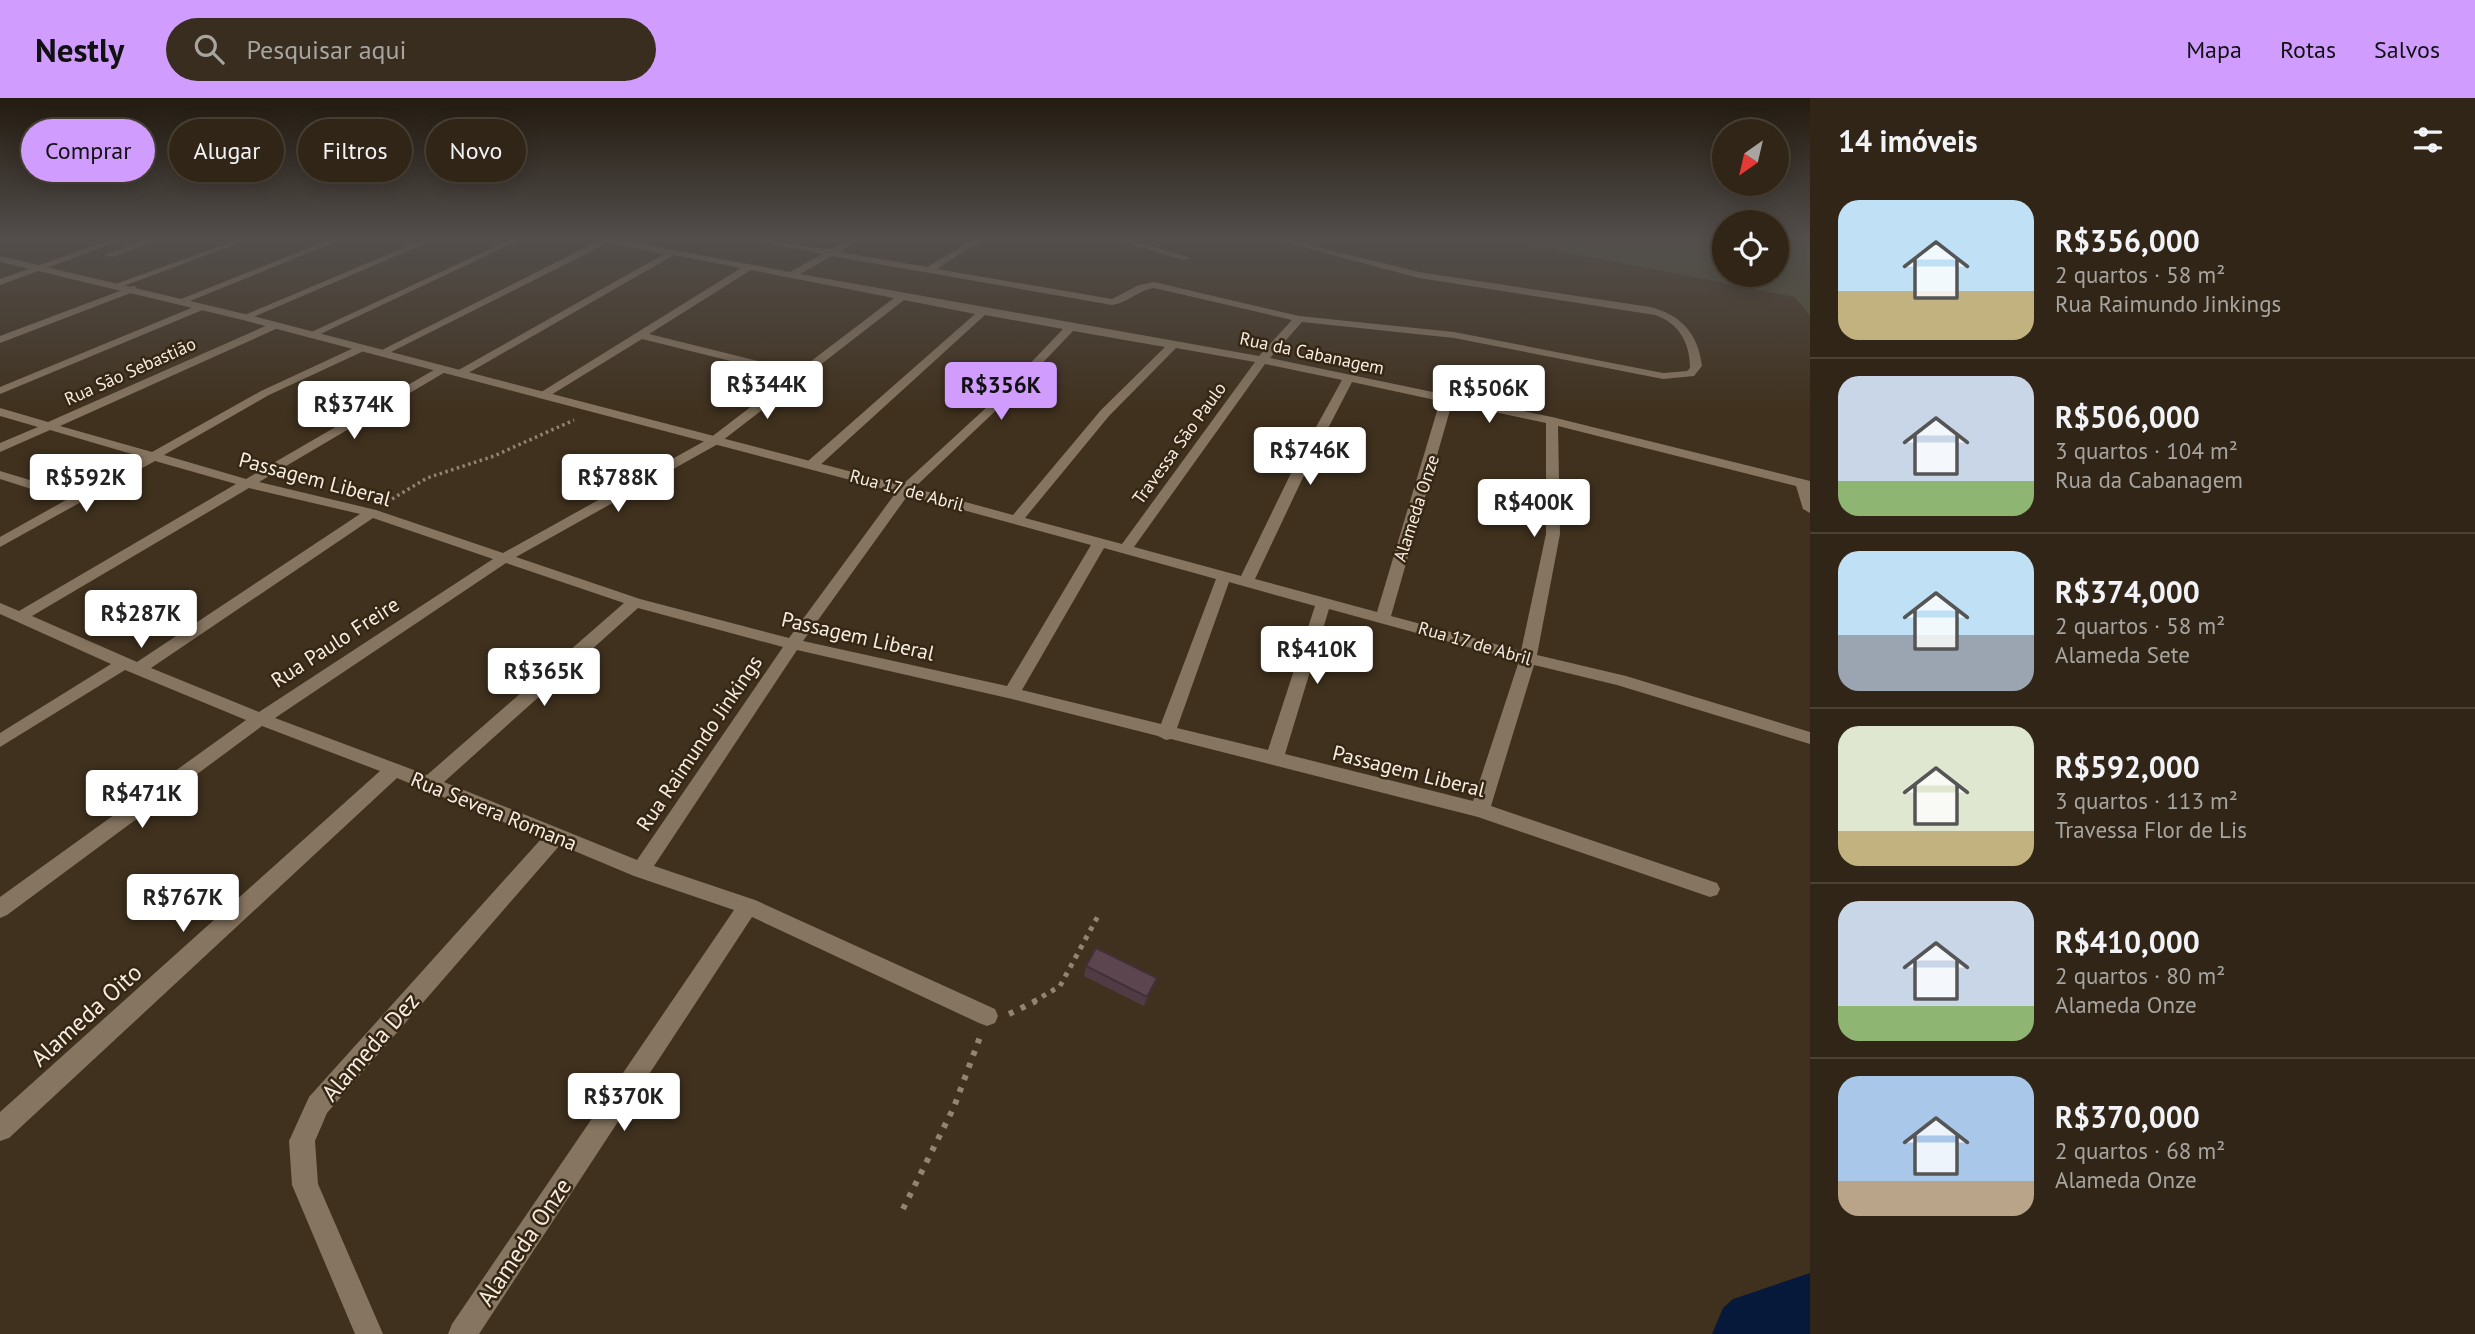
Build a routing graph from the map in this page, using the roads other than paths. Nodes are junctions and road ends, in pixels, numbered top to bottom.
1 (116, 296) edge
2 (160, 296) edge
3 (195, 296) edge
4 (296, 296) edge
5 (395, 296) edge
6 (492, 296) edge
7 (596, 296) edge
8 (703, 296) edge
9 (903, 296) joint
10 (1076, 296) edge
11 (1132, 296) edge
12 (1200, 296) edge
13 (1555, 296) edge
14 (181, 301) junction
15 (201, 307) junction
16 (983, 312) junction
17 (245, 317) junction
18 (1299, 319) junction
19 (274, 326) junction
20 (1071, 327) junction
21 (310, 335) junction
22 (640, 335) junction
23 (0, 340) edge
24 (1172, 346) junction
25 (362, 348) junction
26 (381, 353) junction
27 (1262, 360) junction
28 (443, 369) junction
29 (459, 374) junction
30 (800, 375) junction
31 (1348, 379) junction
32 (0, 391) edge
33 (542, 396) junction
34 (1447, 398) junction
35 (0, 412) edge
36 (1552, 421) junction
37 (49, 426) junction
38 (714, 441) junction
39 (0, 448) edge
40 (154, 454) junction
41 (813, 464) junction
42 (0, 475) edge
43 (1806, 483) edge
44 (249, 484) junction
45 (905, 490) junction
46 (78, 499) junction
47 (1810, 509) edge
48 (371, 513) junction
49 (1016, 520) junction
50 (1100, 542) junction
51 (0, 543) edge
52 (1126, 549) junction
53 (504, 558) junction
54 (1224, 576) junction
55 (1246, 582) junction
56 (635, 602) junction
57 (1324, 602) junction
58 (7, 613) edge
59 (1383, 617) junction
60 (793, 644) junction
61 (1528, 658) junction
62 (131, 666) junction
63 (1012, 693) junction
64 (260, 719) junction
65 (1166, 734) junction
66 (1810, 737) edge
67 (0, 741) edge
68 (1274, 758) junction
69 (394, 769) junction
70 (428, 785) junction
71 (1480, 810) junction
72 (556, 836) junction
73 (641, 870) junction
74 (1710, 889) dead end
75 (748, 906) junction
76 (0, 909) edge
77 (987, 1016) road end
78 (0, 1129) edge
79 (369, 1334) edge
80 (463, 1334) edge

1 - 23 street
2 - 14 street, Rua 17 de Abril
3 - 14 street
4 - 17 street
5 - 21 street
6 - 26 street
7 - 29 street
8 - 22 street
9 - 16 street, Rua da Cabanagem
9 - 30 street, Rua Paulo Freire
10 - 11 street
12 - 18 street
13 - 18 street
14 - 15 street, Rua 17 de Abril
15 - 17 street, Rua 17 de Abril
15 - 32 street
16 - 20 street, Rua da Cabanagem
16 - 41 street
17 - 19 street, Rua 17 de Abril
18 - 27 street, Travessa São Paulo
19 - 21 street, Rua 17 de Abril
19 - 37 street, Rua São Sebastião
20 - 24 street, Rua da Cabanagem
20 - 45 street, Rua Raimundo Jinkings
21 - 25 street, Rua 17 de Abril
22 - 30 street
22 - 33 street
24 - 27 street, Rua da Cabanagem
24 - 49 street
25 - 26 street, Rua 17 de Abril
25 - 40 street
26 - 28 street, Rua 17 de Abril
27 - 31 street, Rua da Cabanagem
27 - 52 street, Travessa São Paulo
28 - 29 street, Rua 17 de Abril
28 - 44 street
29 - 33 street, Rua 17 de Abril
30 - 38 street, Rua Paulo Freire
31 - 34 street, Rua da Cabanagem
31 - 55 street
33 - 38 street, Rua 17 de Abril
34 - 36 street, Rua da Cabanagem
34 - 59 street, Alameda Onze
35 - 37 street, Passagem Liberal
36 - 43 street, Rua da Cabanagem
36 - 61 street
37 - 39 street, Rua São Sebastião
37 - 40 street, Passagem Liberal
38 - 41 street, Rua 17 de Abril
38 - 53 street, Rua Paulo Freire
40 - 44 street, Passagem Liberal
40 - 46 street
41 - 45 street, Rua 17 de Abril
42 - 46 street
43 - 47 street
44 - 48 street, Passagem Liberal
44 - 58 street
45 - 49 street, Rua 17 de Abril
45 - 60 street, Rua Raimundo Jinkings
46 - 51 street
48 - 53 street, Passagem Liberal
48 - 62 street
49 - 50 street, Rua 17 de Abril
50 - 52 street, Rua 17 de Abril
50 - 63 street
52 - 54 street, Rua 17 de Abril
53 - 56 street, Passagem Liberal
53 - 64 street, Rua Paulo Freire
54 - 55 street, Rua 17 de Abril
54 - 65 street
55 - 57 street, Rua 17 de Abril
56 - 60 street, Passagem Liberal
56 - 70 street
57 - 59 street, Rua 17 de Abril
57 - 68 street
58 - 62 street, Rua Severa Romana
59 - 61 street, Rua 17 de Abril
60 - 63 street, Passagem Liberal
60 - 73 street, Rua Raimundo Jinkings
61 - 66 street, Rua 17 de Abril
61 - 71 street
62 - 64 street, Rua Severa Romana
62 - 67 street
63 - 65 street, Passagem Liberal
64 - 69 street, Rua Severa Romana
64 - 76 street, Rua Paulo Freire
65 - 68 street, Passagem Liberal
68 - 71 street, Passagem Liberal
69 - 70 street, Rua Severa Romana
69 - 78 street, Alameda Oito
70 - 72 street, Rua Severa Romana
71 - 74 street, Passagem Liberal
72 - 73 street, Rua Severa Romana
72 - 79 street, Alameda Dez
73 - 75 street, Rua Severa Romana
75 - 77 street, Rua Severa Romana
75 - 80 street, Alameda Onze

